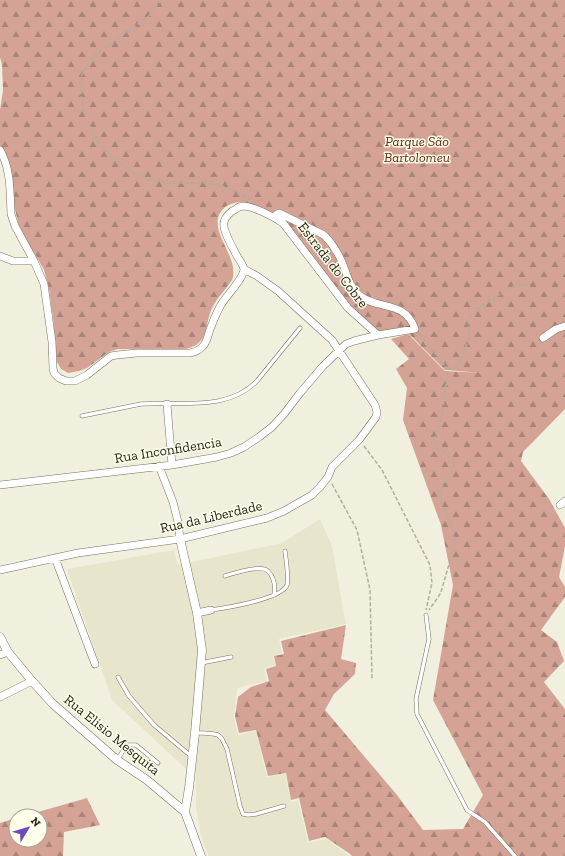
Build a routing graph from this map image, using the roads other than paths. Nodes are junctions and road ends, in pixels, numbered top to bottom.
1 (0, 150) edge
2 (273, 217) junction
3 (0, 256) edge
4 (34, 261) junction
5 (244, 269) junction
6 (565, 326) edge
7 (300, 328) dead end
8 (415, 329) joint
9 (378, 335) junction
10 (543, 338) dead end
11 (339, 350) junction
12 (167, 404) junction
13 (82, 416) dead end
14 (172, 465) junction
15 (159, 466) junction
16 (0, 485) edge
17 (180, 539) junction
18 (285, 551) dead end
19 (55, 558) junction
20 (0, 570) edge
21 (224, 576) dead end
22 (274, 595) junction
23 (211, 610) joint
24 (197, 613) junction
25 (426, 615) road end
26 (0, 637) edge
27 (8, 652) junction
28 (0, 655) edge
29 (231, 657) dead end
30 (201, 663) junction
31 (95, 664) dead end
32 (118, 677) dead end
33 (32, 681) junction
34 (0, 697) edge
35 (195, 733) junction
36 (192, 757) junction
37 (117, 760) junction
38 (158, 763) dead end
39 (284, 806) dead end
40 (186, 812) junction
41 (201, 856) edge
42 (515, 856) edge

1 - 4 street
2 - 5 street
2 - 8 street, Estrada do Cobre
2 - 9 street, Estrada do Cobre
3 - 4 street
4 - 5 street
5 - 11 street
6 - 10 street
7 - 12 lane
8 - 9 street, Rua Inconfidencia
9 - 11 street, Rua Inconfidencia
11 - 14 street, Rua Inconfidencia
11 - 17 street, Rua da Liberdade
12 - 13 lane
12 - 14 street
14 - 15 street, Rua Inconfidencia
15 - 16 street, Rua Inconfidencia
15 - 17 street
17 - 19 street, Rua da Liberdade
17 - 24 street
18 - 22 lane
19 - 20 street, Rua da Liberdade
19 - 31 street
21 - 22 lane
22 - 23 lane
23 - 24 street
24 - 30 street
25 - 42 lane
26 - 27 street, Rua Elisio Mesquita
27 - 28 street
27 - 33 street, Rua Elisio Mesquita
29 - 30 lane
30 - 35 street
32 - 36 lane
33 - 34 street
33 - 37 street, Rua Elisio Mesquita
35 - 36 street
35 - 39 lane
36 - 40 street
37 - 38 lane
37 - 40 street, Rua Elisio Mesquita
40 - 41 street

